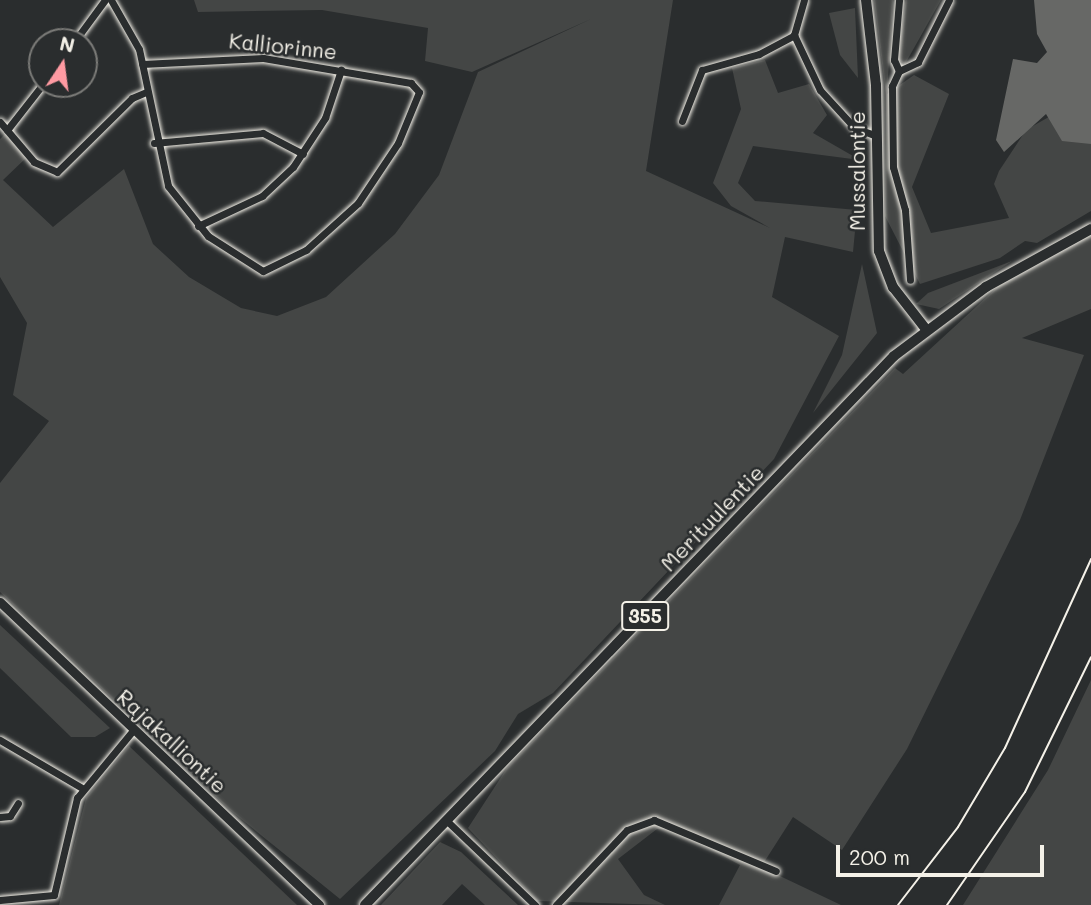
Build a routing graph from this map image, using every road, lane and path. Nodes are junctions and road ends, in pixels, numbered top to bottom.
1 (105, 0) edge
2 (111, 0) edge
3 (804, 0) edge
4 (866, 0) edge
5 (899, 0) edge
6 (948, 0) edge
7 (84, 28) edge
8 (794, 35) junction
9 (142, 64) junction
10 (341, 70) junction
11 (899, 71) junction
12 (146, 92) junction
13 (32, 98) edge
14 (682, 121) dead end
15 (0, 122) edge
16 (7, 130) junction
17 (877, 136) junction
18 (154, 143) junction
19 (303, 154) junction
20 (198, 226) junction
21 (1091, 229) edge
22 (910, 280) dead end
23 (925, 328) junction
24 (0, 602) edge
25 (134, 729) junction
26 (0, 740) edge
27 (82, 788) junction
28 (18, 803) dead end
29 (0, 817) edge
30 (447, 821) junction
31 (776, 871) dead end
32 (0, 900) edge
33 (319, 905) edge
34 (365, 905) edge
35 (535, 905) edge
36 (556, 905) edge

1 - 7 street
2 - 9 street
3 - 8 street
4 - 17 main road, Mussalontie
5 - 11 street
6 - 11 street
8 - 14 street
8 - 17 street
9 - 10 street, Kalliorinne
9 - 12 street
10 - 19 street
10 - 20 street, Kalliorinne
11 - 22 street
12 - 16 street
12 - 18 street
13 - 16 street
15 - 16 street
17 - 23 main road, Mussalontie
18 - 19 street
18 - 20 street
19 - 20 street
21 - 23 main road, Merituulentie / 355
23 - 30 main road, Merituulentie / 355
24 - 25 street, Rajakalliontie
25 - 27 street
25 - 33 street, Rajakalliontie
26 - 27 street
27 - 32 street
28 - 29 street
30 - 34 main road, Merituulentie / 355
30 - 35 street
31 - 36 street

